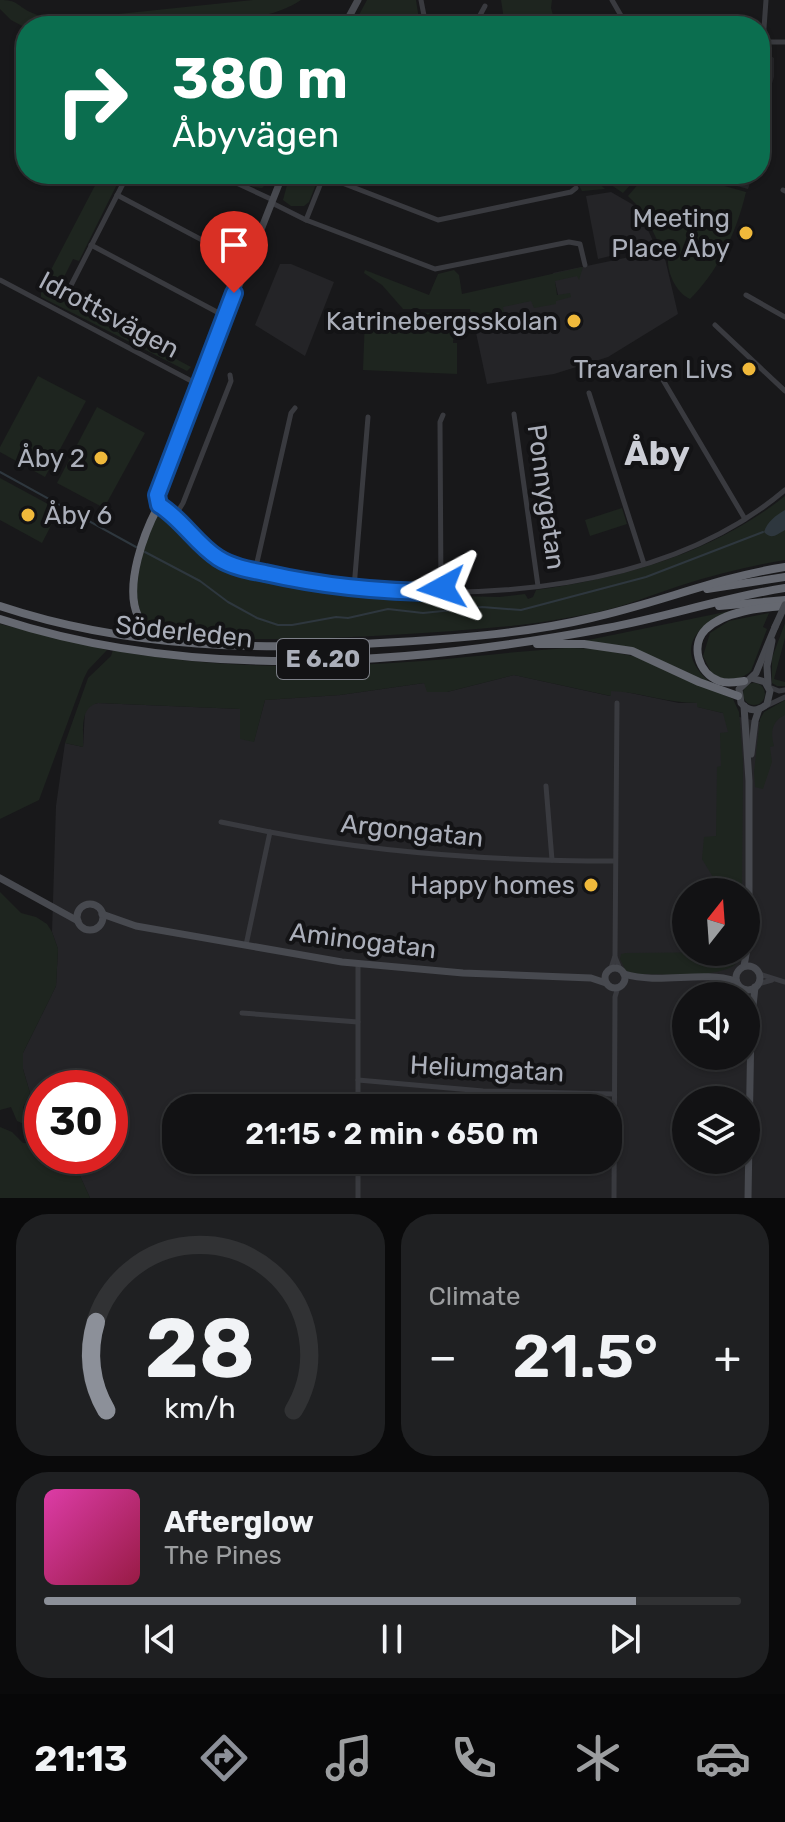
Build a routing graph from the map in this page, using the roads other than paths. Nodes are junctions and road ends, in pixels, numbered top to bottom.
1 (485, 6) dead end
2 (480, 16) edge
3 (123, 184) edge
4 (238, 184) edge
5 (279, 184) edge
6 (320, 184) edge
7 (347, 184) edge
8 (576, 188) dead end
9 (117, 195) junction
10 (273, 201) junction
11 (306, 220) junction
12 (91, 245) junction
13 (238, 259) dead end
14 (585, 265) dead end
15 (0, 280) edge
16 (746, 295) dead end
17 (217, 312) dead end
18 (785, 317) edge
19 (715, 325) dead end
20 (128, 334) dead end
21 (659, 366) dead end
22 (230, 375) dead end
23 (199, 385) junction
24 (785, 391) edge
25 (589, 393) dead end
26 (295, 408) dead end
27 (514, 414) dead end
28 (443, 415) dead end
29 (368, 417) dead end
30 (785, 490) edge
31 (159, 505) junction
32 (175, 516) junction
33 (745, 519) junction
34 (644, 564) junction
35 (785, 567) edge
36 (255, 571) junction
37 (785, 577) edge
38 (538, 586) junction
39 (354, 588) junction
40 (785, 588) edge
41 (441, 592) junction
42 (682, 593) junction
43 (785, 604) edge
44 (0, 606) edge
45 (698, 608) junction
46 (0, 619) edge
47 (775, 627) junction
48 (169, 642) junction
49 (512, 644) junction
50 (748, 680) junction
51 (768, 686) junction
52 (785, 690) edge
53 (738, 696) junction
54 (785, 697) edge
55 (617, 703) dead end
56 (744, 706) junction
57 (761, 708) junction
58 (749, 781) junction
59 (546, 786) dead end
60 (221, 822) dead end
61 (270, 832) junction
62 (552, 861) junction
63 (615, 861) junction
64 (0, 878) edge
65 (748, 878) edge
66 (55, 907) junction
67 (81, 908) junction
68 (102, 914) junction
69 (78, 921) junction
70 (100, 925) junction
71 (133, 925) junction
72 (246, 945) junction
73 (358, 964) junction
74 (755, 966) edge
75 (740, 968) junction
76 (615, 971) junction
77 (757, 971) junction
78 (711, 977) junction
79 (591, 978) junction
80 (640, 978) junction
81 (773, 979) junction
82 (723, 982) edge
83 (738, 982) edge
84 (756, 982) edge
85 (785, 982) edge
86 (760, 984) edge
87 (614, 985) junction
88 (242, 1013) dead end
89 (358, 1022) junction
90 (358, 1080) junction
91 (358, 1094) edge
92 (614, 1094) joint
93 (358, 1174) edge
94 (614, 1174) edge
95 (748, 1174) edge
96 (358, 1198) edge
97 (614, 1198) edge
98 (748, 1198) edge

1 - 2 street
3 - 9 street
4 - 10 street
5 - 10 street
6 - 11 street
7 - 8 street
9 - 12 street
9 - 13 street
10 - 11 street
10 - 23 street
11 - 14 street
12 - 17 street
12 - 20 street
15 - 23 street, Idrottsvägen
16 - 18 street
19 - 24 street
21 - 33 street
22 - 32 street
23 - 31 street
25 - 34 street
26 - 36 street
27 - 38 street, Ponnygatan
28 - 41 street
29 - 39 street
30 - 33 street
31 - 32 street
31 - 48 highway
32 - 36 street
33 - 34 street
34 - 38 street
35 - 42 highway
36 - 39 street
37 - 42 highway
38 - 41 street
39 - 41 street
40 - 45 highway
42 - 48 highway, Söderleden / E 6.20
43 - 45 highway
43 - 47 street, bridge
43 - 50 highway
44 - 48 highway, Söderleden / E 6.20
45 - 49 highway, Söderleden / E 6.20
46 - 49 highway, Söderleden / E 6.20
47 - 50 street
47 - 51 street
49 - 53 highway
50 - 51 street
50 - 53 street
51 - 52 street
51 - 57 street
53 - 56 street
54 - 57 street
55 - 63 street
56 - 57 street
56 - 58 street
57 - 58 street
58 - 65 street
59 - 62 street
60 - 61 street, Argongatan
61 - 62 street, Argongatan
61 - 72 street
62 - 63 street, Argongatan
63 - 76 street
64 - 66 street, Aminogatan
66 - 67 street, Aminogatan
66 - 69 street, Aminogatan
67 - 68 street, Aminogatan
67 - 69 street
68 - 70 street
68 - 71 street, Aminogatan
69 - 70 street, Aminogatan
70 - 71 street, Aminogatan
71 - 72 street, Aminogatan
72 - 73 street, Aminogatan
73 - 79 street, Aminogatan
73 - 89 street
74 - 77 street
75 - 77 street
75 - 78 street
75 - 83 street
76 - 79 street, Aminogatan
76 - 80 street
76 - 87 street
76 - 87 street
77 - 81 street
77 - 84 street
78 - 80 street
78 - 82 street
79 - 87 street, Aminogatan
80 - 87 street
81 - 85 street
81 - 86 street
87 - 92 street
88 - 89 street
89 - 90 street
90 - 91 street
90 - 92 street, Heliumgatan
93 - 96 street
94 - 97 street
95 - 98 street

